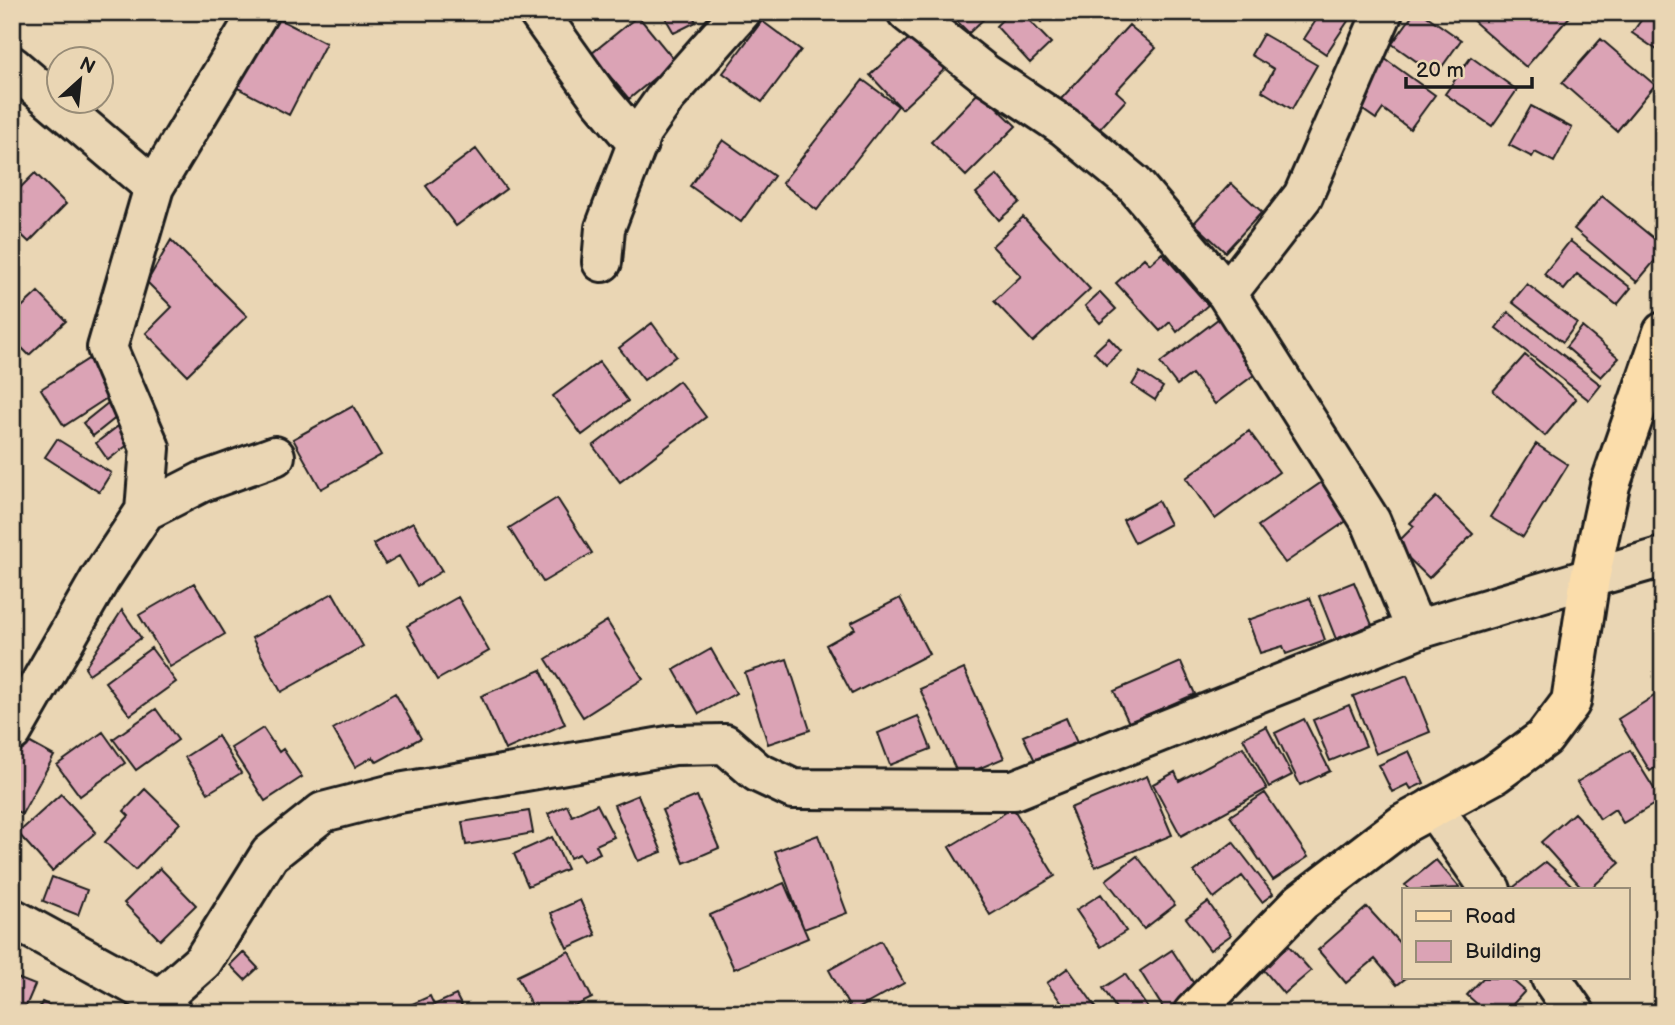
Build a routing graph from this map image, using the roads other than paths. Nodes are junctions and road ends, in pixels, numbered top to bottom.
1 (259, 12) edge
2 (538, 12) edge
3 (741, 12) edge
4 (907, 12) edge
5 (1383, 12) edge
6 (12, 66) edge
7 (638, 144) junction
8 (154, 187) junction
9 (602, 262) dead end
10 (1227, 294) junction
11 (1663, 332) edge
12 (275, 456) dead end
13 (145, 511) junction
14 (1663, 557) edge
15 (1590, 578) junction
16 (1416, 630) junction
17 (12, 732) edge
18 (1433, 807) junction
19 (1490, 888) edge
20 (12, 918) edge
21 (1552, 979) edge
22 (165, 1006) edge
23 (1193, 1013) edge
24 (1575, 1013) edge

1 - 8 street
2 - 7 street
3 - 7 street
4 - 10 street
5 - 10 street
6 - 8 street
7 - 9 street
8 - 13 street
10 - 16 street
11 - 15 main road
12 - 13 street
13 - 17 street
14 - 15 street
15 - 16 street
15 - 18 main road
16 - 22 street
18 - 19 street
18 - 23 main road
20 - 22 street
21 - 24 street

